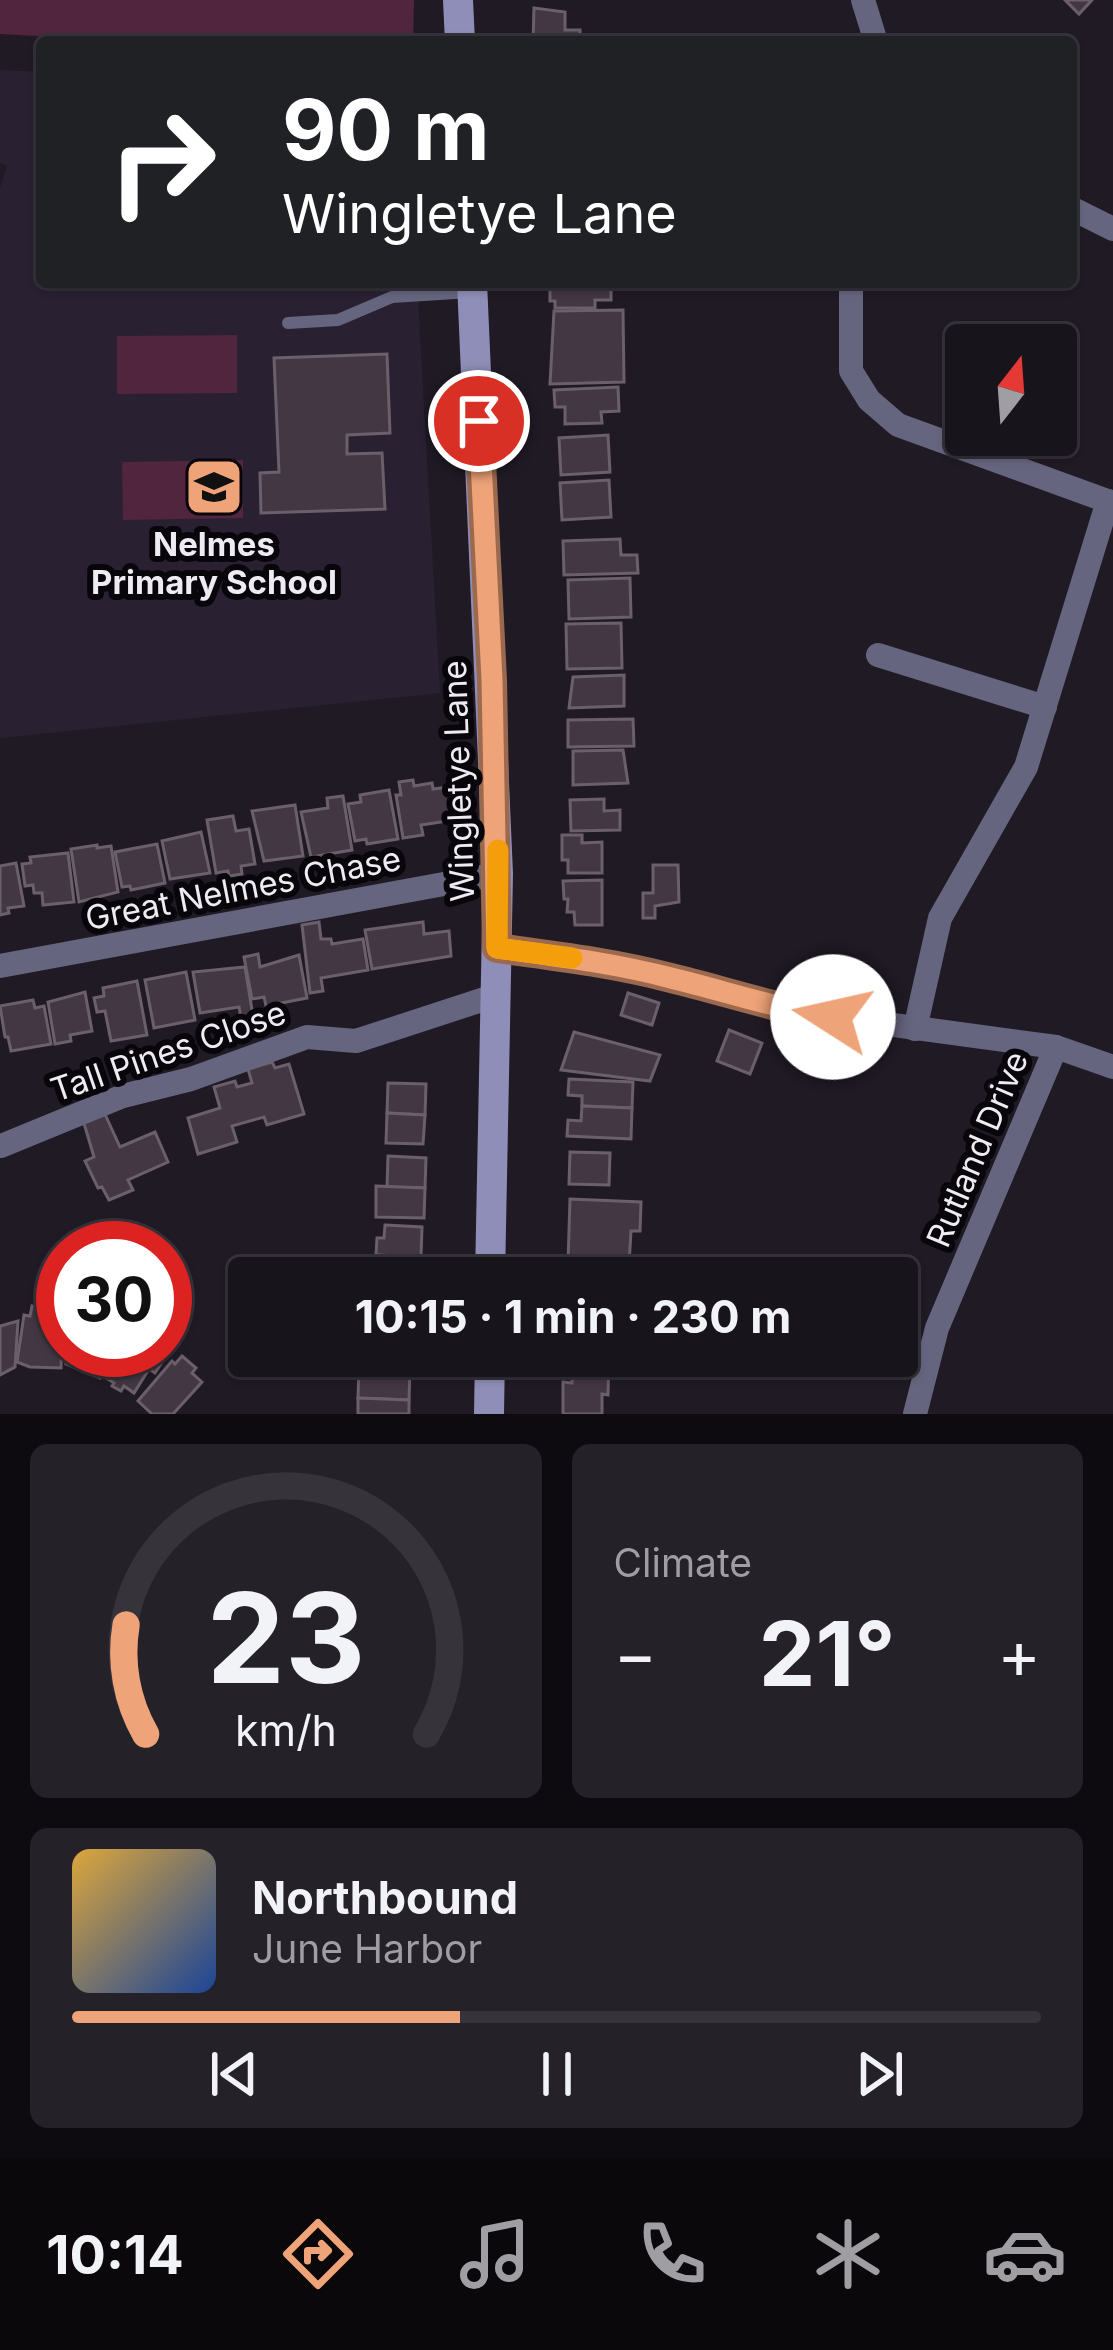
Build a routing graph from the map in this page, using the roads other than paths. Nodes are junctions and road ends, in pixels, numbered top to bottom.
1 (458, 0) edge
2 (863, 0) edge
3 (460, 36) edge
4 (874, 36) edge
5 (1077, 211) edge
6 (1113, 229) edge
7 (464, 288) edge
8 (472, 288) edge
9 (851, 288) edge
10 (288, 323) dead end
11 (1110, 502) edge
12 (878, 655) dead end
13 (1045, 707) junction
14 (498, 874) junction
15 (497, 948) junction
16 (0, 966) edge
17 (497, 994) junction
18 (916, 1029) junction
19 (1056, 1047) junction
20 (1113, 1067) edge
21 (1, 1146) edge
22 (491, 1257) edge
23 (490, 1377) edge
24 (489, 1414) edge
25 (915, 1414) edge

1 - 3 street
2 - 4 street
5 - 6 street
7 - 10 lane
8 - 14 street, Wingletye Lane
9 - 11 street
11 - 13 street
12 - 13 street
13 - 18 street
14 - 15 street, Wingletye Lane
14 - 16 street, Great Nelmes Chase
15 - 17 street, Wingletye Lane
15 - 18 street
17 - 21 street, Tall Pines Close
17 - 22 street, Wingletye Lane
18 - 19 street
19 - 20 street
19 - 25 street, Rutland Drive
23 - 24 street

